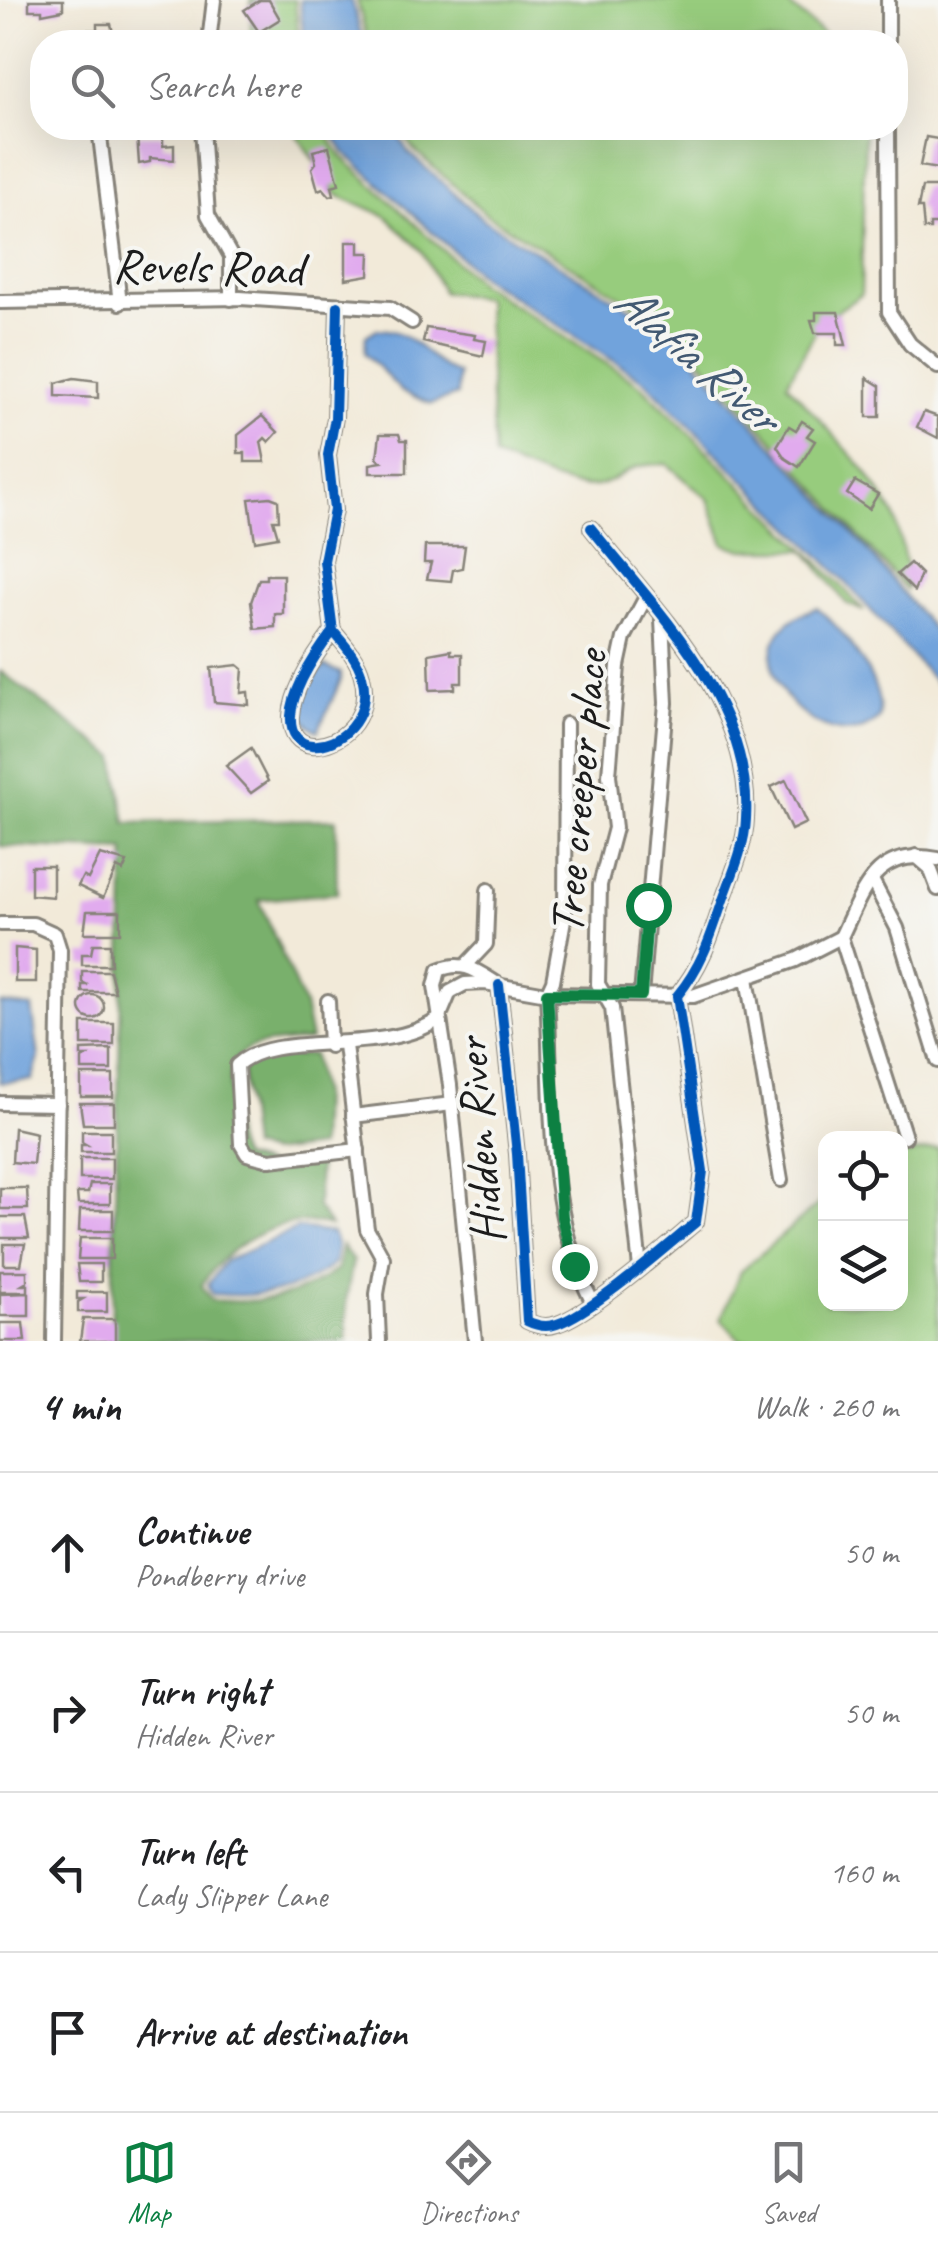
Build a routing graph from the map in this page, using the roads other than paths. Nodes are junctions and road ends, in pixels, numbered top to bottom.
1 (214, 0) edge
2 (888, 0) edge
3 (210, 30) edge
4 (888, 30) edge
5 (100, 140) edge
6 (203, 140) edge
7 (888, 140) edge
8 (230, 299) junction
9 (0, 302) edge
10 (120, 303) junction
11 (338, 306) junction
12 (412, 322) dead end
13 (938, 367) edge
14 (591, 528) dead end
15 (646, 597) junction
16 (662, 618) junction
17 (334, 631) junction
18 (566, 724) dead end
19 (914, 854) junction
20 (938, 859) edge
21 (872, 880) junction
22 (938, 889) edge
23 (488, 890) dead end
24 (0, 924) edge
25 (841, 938) junction
26 (466, 965) junction
27 (747, 978) junction
28 (500, 984) junction
29 (547, 994) junction
30 (606, 995) junction
31 (641, 995) junction
32 (678, 996) junction
33 (328, 1001) dead end
34 (439, 1020) junction
35 (338, 1045) junction
36 (938, 1061) edge
37 (0, 1103) edge
38 (58, 1104) junction
39 (452, 1104) junction
40 (353, 1116) junction
41 (903, 1131) edge
42 (358, 1150) junction
43 (780, 1180) dead end
44 (640, 1268) junction
45 (592, 1301) junction
46 (54, 1341) edge
47 (379, 1341) edge
48 (474, 1341) edge

1 - 3 street
2 - 4 street
5 - 10 street
6 - 8 street
7 - 13 street
8 - 10 street, Revels Road
8 - 11 street, Revels Road
9 - 10 street, Revels Road
11 - 12 street, Revels Road
11 - 17 street
14 - 15 street
15 - 16 street
15 - 30 street, Tree creeper place
16 - 31 street
16 - 32 street
17 - 17 street
18 - 29 street
19 - 20 street
19 - 21 street
19 - 22 street
21 - 25 street
21 - 36 street
23 - 26 street
24 - 38 street
25 - 27 street, Hidden River
25 - 41 street
26 - 28 street, Hidden River
26 - 34 street, Hidden River
27 - 32 street, Hidden River
27 - 43 street
28 - 29 street, Hidden River
28 - 34 street, Hidden River
28 - 45 street, Hidden River
29 - 30 street, Hidden River
29 - 45 street
30 - 31 street, Hidden River
30 - 44 street, Tree creeper place
31 - 32 street, Hidden River
32 - 44 street, Hidden River
33 - 35 street
34 - 35 street
34 - 39 street, Hidden River
35 - 40 street
35 - 42 street
37 - 38 street
38 - 46 street
39 - 40 street
39 - 48 street, Hidden River
40 - 42 street
42 - 47 street
44 - 45 street, Hidden River

